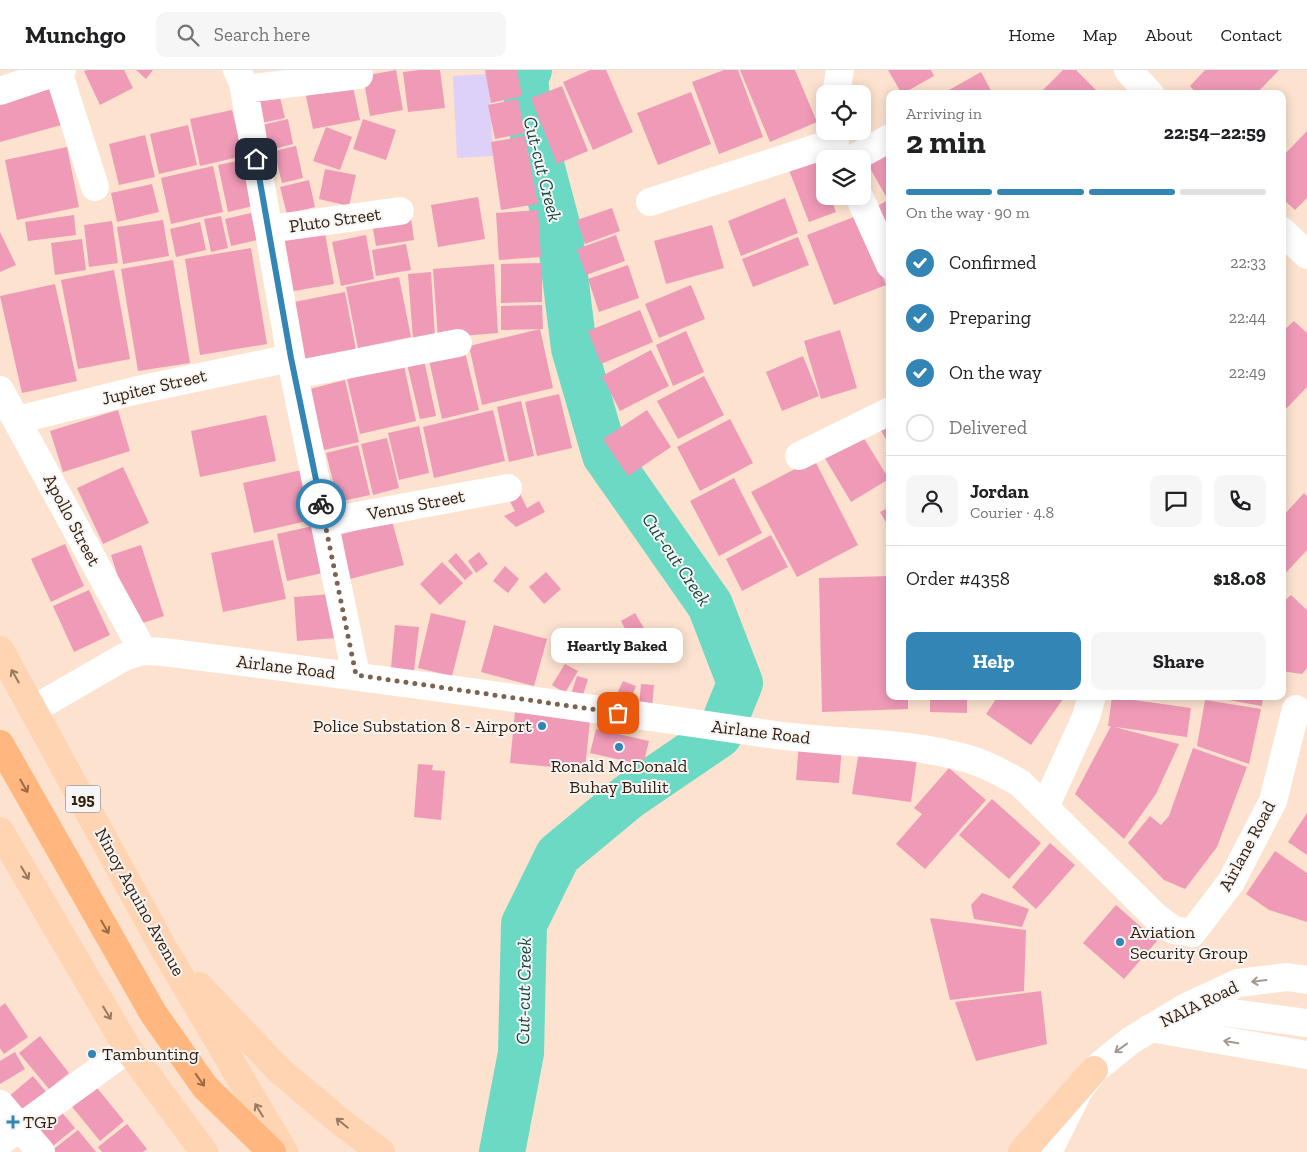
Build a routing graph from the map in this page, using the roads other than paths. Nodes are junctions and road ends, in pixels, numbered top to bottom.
1 (840, 70) edge
2 (1128, 70) edge
3 (60, 71) edge
4 (360, 75) dead end
5 (240, 80) edge
6 (838, 85) edge
7 (1146, 90) edge
8 (0, 91) edge
9 (886, 139) edge
10 (841, 148) edge
11 (95, 187) dead end
12 (650, 202) dead end
13 (863, 205) edge
14 (400, 211) dead end
15 (269, 229) junction
16 (1286, 235) edge
17 (1306, 253) edge
18 (886, 256) edge
19 (458, 343) dead end
20 (293, 366) junction
21 (0, 390) edge
22 (886, 413) edge
23 (18, 420) junction
24 (800, 456) dead end
25 (508, 488) dead end
26 (325, 522) junction
27 (0, 650) edge
28 (143, 651) junction
29 (356, 675) junction
30 (1091, 700) edge
31 (1296, 708) dead end
32 (34, 709) junction
33 (0, 744) edge
34 (1045, 807) junction
35 (0, 830) edge
36 (164, 949) junction
37 (1307, 980) edge
38 (1186, 1007) junction
39 (1307, 1023) edge
40 (1150, 1028) junction
41 (128, 1048) junction
42 (1279, 1050) junction
43 (1307, 1055) edge
44 (1307, 1062) edge
45 (1094, 1070) junction
46 (0, 1104) edge
47 (10, 1134) edge
48 (41, 1152) edge
49 (204, 1152) edge
50 (272, 1152) edge
51 (284, 1152) edge
52 (381, 1152) edge
53 (1022, 1152) edge
54 (1048, 1152) edge

1 - 6 street
2 - 7 street
3 - 8 street
3 - 11 street
4 - 5 street
5 - 15 street
9 - 10 street
10 - 12 street
13 - 18 street
14 - 15 street, Pluto Street
15 - 20 street
16 - 17 street
19 - 20 street, Jupiter Street
20 - 23 street, Jupiter Street
20 - 26 street
21 - 23 street, Apollo Street
22 - 24 street
23 - 28 street, Apollo Street
25 - 26 street, Venus Street
26 - 29 street
32 -> 27 main road, Ninoy Aquino Avenue / 195
28 - 29 street, Airlane Road
28 - 32 street, Airlane Road
29 - 34 street, Airlane Road
30 - 34 street
31 - 34 street, Airlane Road
32 - 36 main road, Ninoy Aquino Avenue / 195
33 -> 50 highway
35 -> 41 main road
51 -> 36 main road, Ninoy Aquino Avenue / 195
52 -> 36 main road
37 -> 38 street, NAIA Road
38 - 39 street
38 - 40 street, NAIA Road
42 -> 40 street
40 -> 45 street, NAIA Road
41 - 47 street
41 - 49 main road
42 - 43 street
42 - 44 street
45 - 53 main road
45 - 54 street, NAIA Road
46 - 47 street
47 - 48 street

